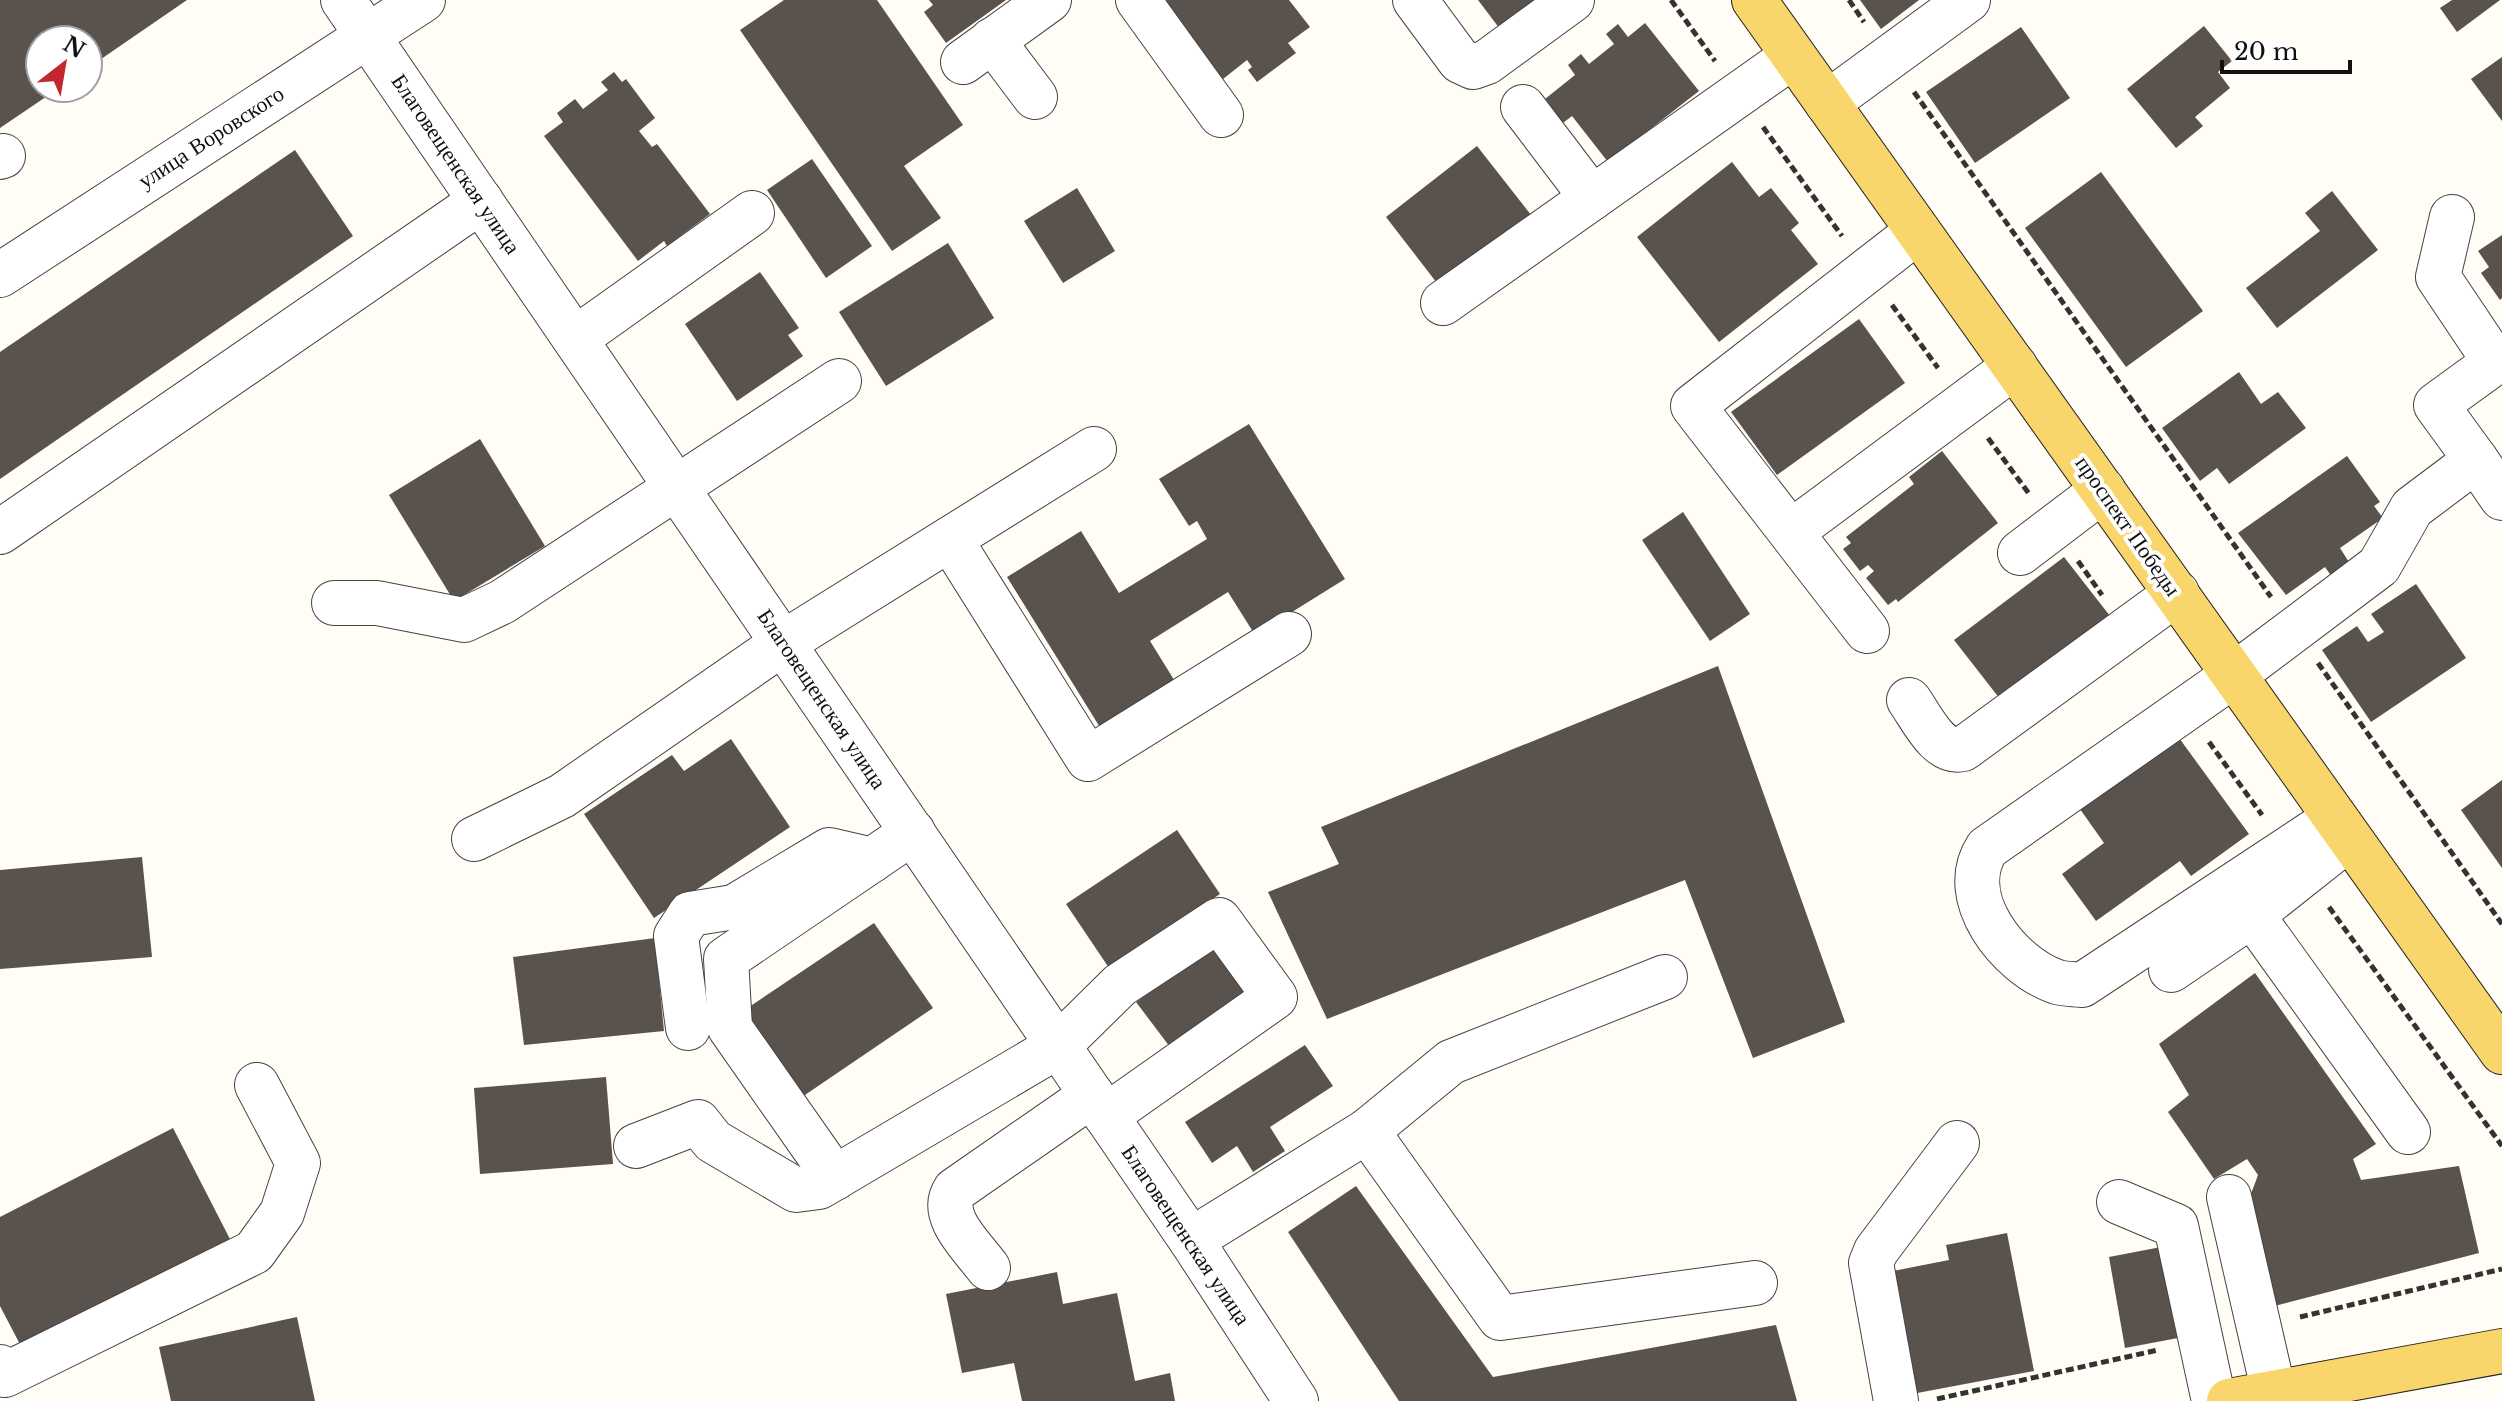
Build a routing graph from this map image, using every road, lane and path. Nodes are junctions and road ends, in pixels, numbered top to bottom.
1 (343, 0) edge
2 (423, 0) edge
3 (1049, 0) edge
4 (1138, 0) edge
5 (1415, 0) edge
6 (1572, 0) edge
7 (1671, 0) edge
8 (1754, 0) edge
9 (1849, 0) edge
10 (1968, 0) edge
11 (368, 36) junction
12 (1793, 56) junction
13 (1889, 58) junction
14 (1739, 94) junction
15 (1035, 97) dead end
16 (1827, 103) junction
17 (1523, 107) dead end
18 (1221, 115) dead end
19 (1592, 198) junction
20 (481, 201) junction
21 (752, 213) dead end
22 (2452, 217) dead end
23 (1918, 231) junction
24 (1867, 271) junction
25 (0, 275) edge
26 (1443, 303) dead end
27 (575, 339) junction
28 (2498, 359) edge
29 (2015, 366) junction
30 (839, 381) dead end
31 (1963, 403) junction
32 (1094, 449) dead end
33 (2476, 460) junction
34 (677, 488) junction
35 (2103, 490) junction
36 (2502, 498) edge
37 (0, 532) edge
38 (1791, 532) junction
39 (950, 539) junction
40 (2037, 540) junction
41 (2177, 593) junction
42 (334, 603) dead end
43 (2126, 629) junction
44 (2294, 630) junction
45 (1867, 631) dead end
46 (1289, 634) dead end
47 (783, 643) junction
48 (2234, 675) junction
49 (1909, 700) dead end
50 (2185, 709) junction
51 (2341, 828) junction
52 (913, 832) junction
53 (474, 839) dead end
54 (872, 860) junction
55 (2296, 862) junction
56 (2252, 915) junction
57 (2502, 924) edge
58 (2171, 970) dead end
59 (1665, 977) dead end
60 (688, 1028) dead end
61 (1058, 1046) junction
62 (2502, 1052) edge
63 (257, 1085) dead end
64 (1099, 1106) junction
65 (1367, 1131) junction
66 (2408, 1132) dead end
67 (1957, 1143) dead end
68 (636, 1146) dead end
69 (2502, 1146) edge
70 (835, 1178) junction
71 (2229, 1197) dead end
72 (2119, 1202) dead end
73 (1191, 1240) junction
74 (988, 1268) dead end
75 (1755, 1283) dead end
76 (2502, 1351) edge
77 (0, 1367) edge
78 (2274, 1393) junction
79 (1296, 1401) edge
80 (1896, 1401) edge
81 (2214, 1401) edge
82 (2229, 1401) edge

1 - 11 street, Благовещенская улица
2 - 11 street, улица Воровского
3 - 15 street
4 - 18 street
5 - 6 street
7 - 14 path
8 - 12 main road, проспект Победы
9 - 13 path
10 - 13 street
11 - 20 street, Благовещенская улица
11 - 25 street, улица Воровского
12 - 14 street
12 - 16 main road, проспект Победы
13 - 16 street
13 - 44 path
14 - 19 street
14 - 24 path
16 - 23 main road, проспект Победы
17 - 19 street
19 - 26 street
20 - 27 street, Благовещенская улица
20 - 37 street
21 - 27 street
22 - 28 street
23 - 24 street
23 - 29 main road, проспект Победы
24 - 31 path
24 - 38 street
27 - 34 street, Благовещенская улица
28 - 33 street
29 - 31 street
29 - 35 main road, проспект Победы
30 - 34 street
31 - 38 street
31 - 40 path
32 - 39 street
33 - 36 street
33 - 44 street
34 - 42 street
34 - 47 street, Благовещенская улица
35 - 40 street
35 - 41 main road, проспект Победы
38 - 45 street
39 - 46 street
39 - 47 street
40 - 43 path
41 - 43 street
41 - 48 main road, проспект Победы
43 - 49 street
44 - 48 street
44 - 57 path
47 - 52 street, Благовещенская улица
47 - 53 street
48 - 50 street
48 - 51 main road, проспект Победы
50 - 55 path
50 - 55 street
51 - 55 street
51 - 62 main road, проспект Победы
52 - 54 street
52 - 61 street, Благовещенская улица
54 - 60 street
54 - 70 street
55 - 56 street
55 - 69 path
56 - 58 street
56 - 66 street
59 - 65 street
61 - 64 street, Благовещенская улица
61 - 64 street
61 - 70 street
63 - 77 street
64 - 73 street, Благовещенская улица
64 - 74 street
65 - 73 street
65 - 75 street
67 - 80 street
68 - 70 street
71 - 78 street
72 - 81 street
73 - 79 street, Благовещенская улица
76 - 78 main road
78 - 82 main road

